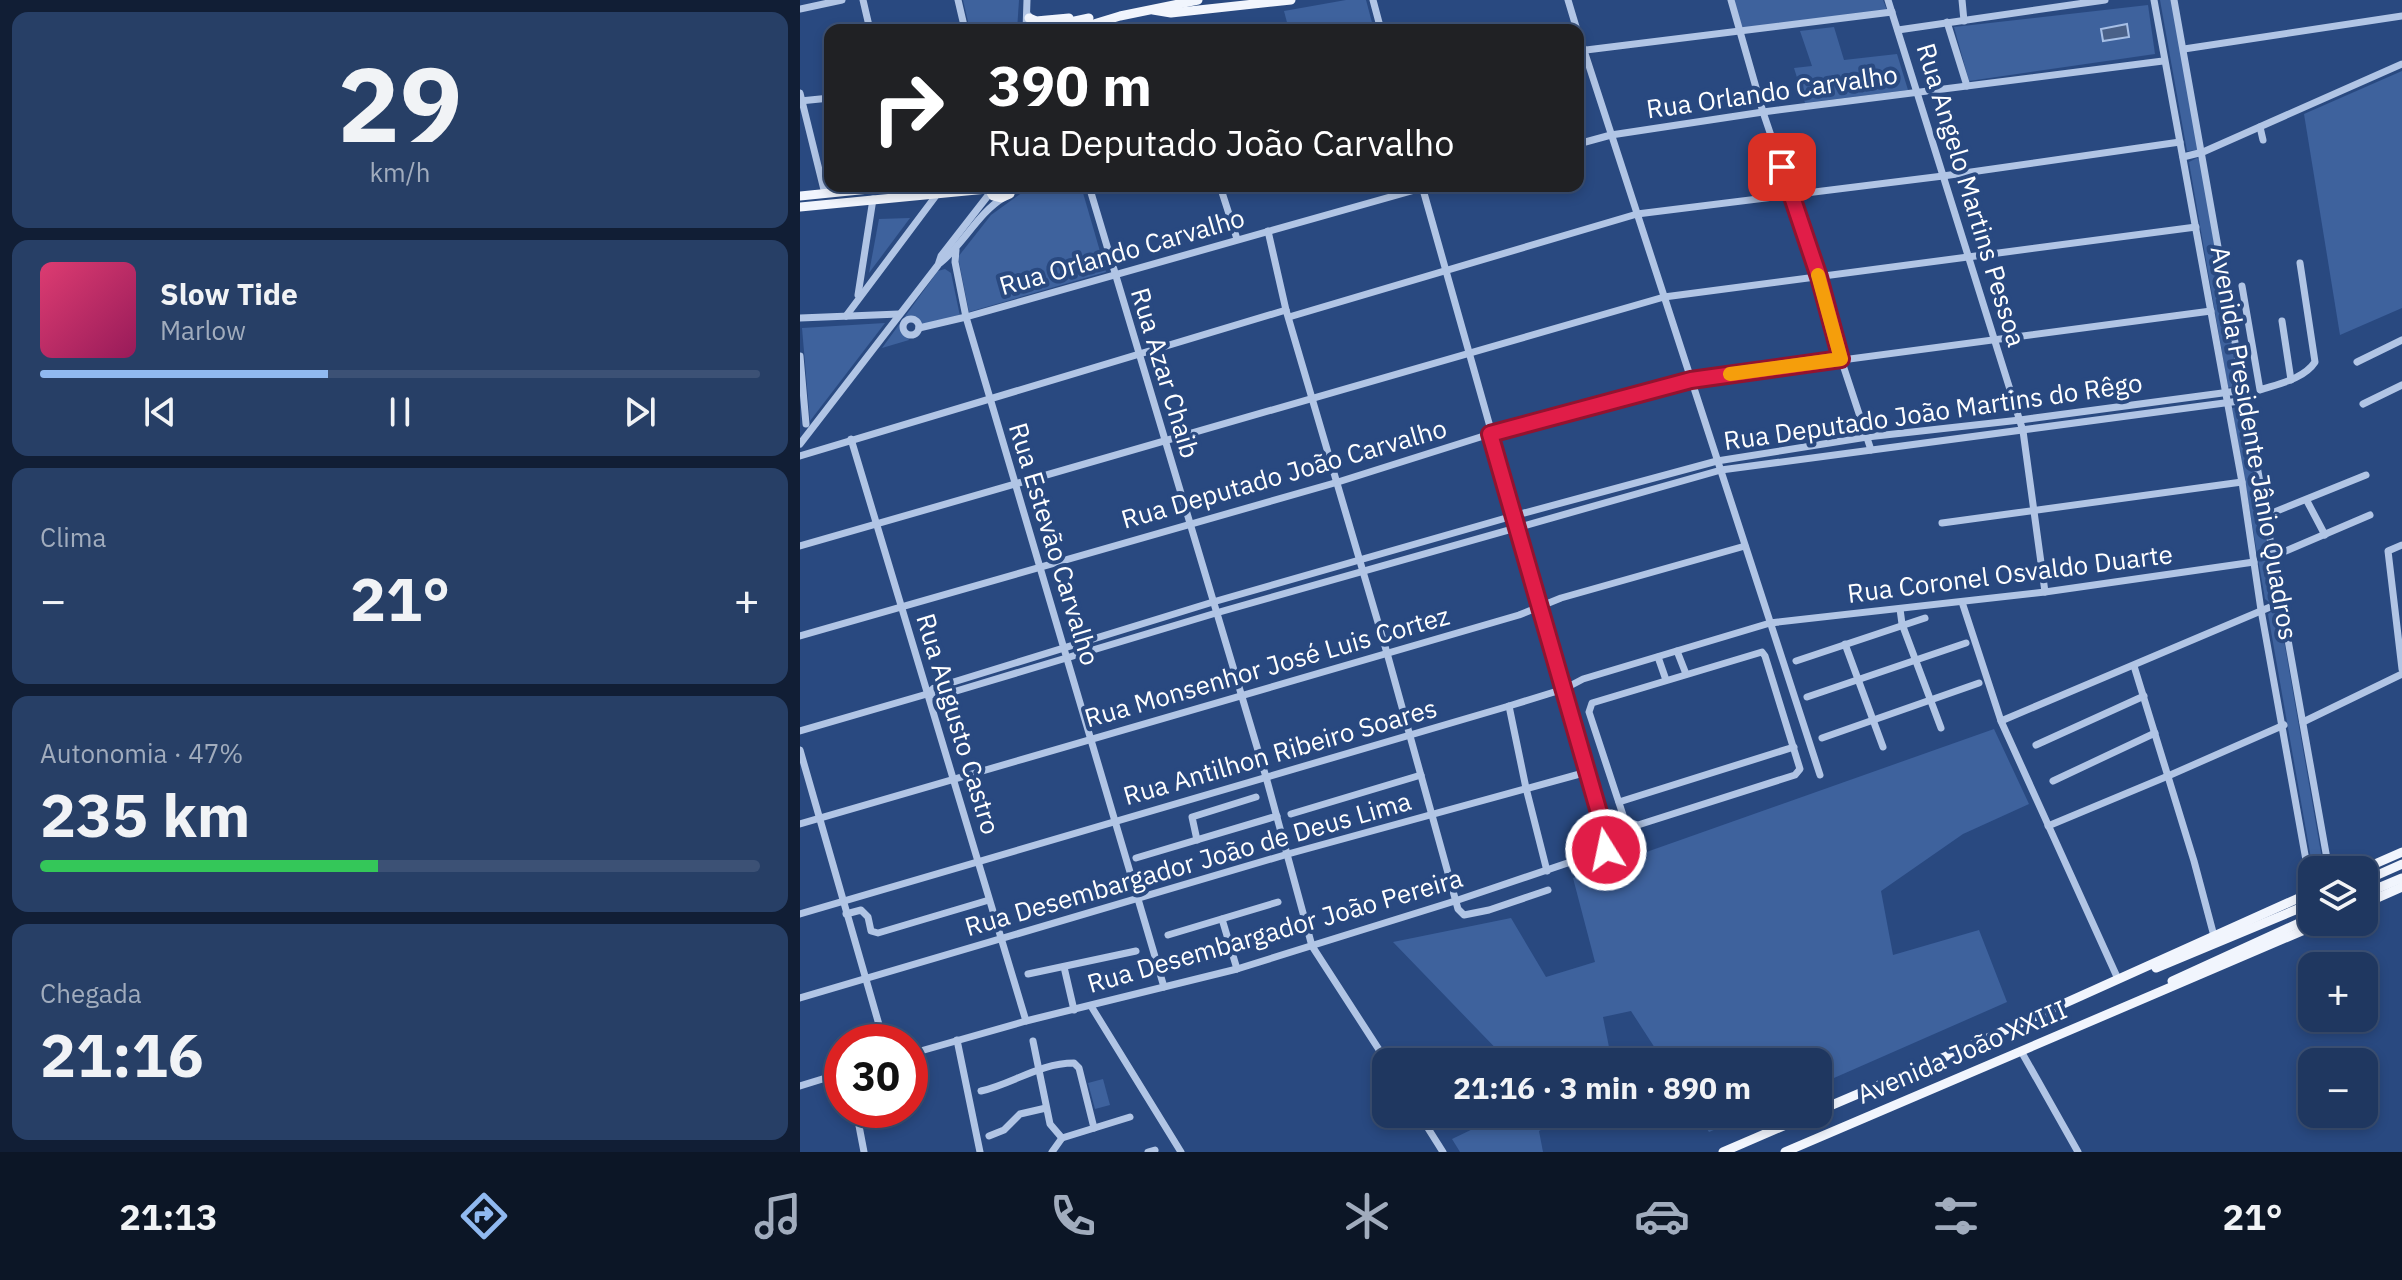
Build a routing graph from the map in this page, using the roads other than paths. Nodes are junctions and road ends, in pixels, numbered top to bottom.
1 (842, 0) edge
2 (863, 0) edge
3 (958, 0) edge
4 (1198, 0) edge
5 (1291, 0) edge
6 (1373, 0) edge
7 (1568, 0) edge
8 (1731, 0) edge
9 (1888, 0) edge
10 (1962, 0) edge
11 (2105, 0) edge
12 (2154, 0) edge
13 (2174, 0) edge
14 (1027, 3) edge
15 (1153, 5) edge
16 (800, 9) edge
17 (1892, 12) junction
18 (1120, 16) junction
19 (2402, 16) edge
20 (1029, 18) junction
21 (1093, 18) junction
22 (1964, 21) junction
23 (1947, 22) junction
24 (869, 24) edge
25 (964, 24) edge
26 (1026, 24) edge
27 (1032, 24) edge
28 (1066, 24) edge
29 (1094, 24) edge
30 (1379, 24) edge
31 (1576, 24) edge
32 (1898, 30) junction
33 (1741, 31) junction
34 (2184, 49) junction
35 (1584, 50) edge
36 (1584, 58) edge
37 (2163, 61) junction
38 (2402, 64) edge
39 (1967, 86) junction
40 (1916, 93) junction
41 (801, 98) edge
42 (824, 98) edge
43 (1763, 112) junction
44 (2260, 127) junction
45 (2244, 134) junction
46 (1611, 135) junction
47 (2263, 140) dead end
48 (1584, 142) edge
49 (2180, 142) junction
50 (2246, 144) dead end
51 (2203, 152) junction
52 (2183, 157) junction
53 (1943, 176) junction
54 (824, 190) edge
55 (844, 192) edge
56 (903, 192) edge
57 (938, 192) edge
58 (986, 192) edge
59 (991, 192) edge
60 (1008, 192) edge
61 (1091, 192) edge
62 (1222, 192) edge
63 (1407, 192) edge
64 (1426, 192) edge
65 (825, 194) joint
66 (1792, 194) junction
67 (800, 196) edge
68 (1005, 197) junction
69 (873, 199) junction
70 (800, 207) edge
71 (1637, 214) junction
72 (2196, 227) junction
73 (1268, 231) junction
74 (1237, 239) junction
75 (956, 250) junction
76 (1969, 256) junction
77 (2300, 263) dead end
78 (938, 265) junction
79 (957, 271) junction
80 (1446, 273) junction
81 (1115, 274) junction
82 (1819, 277) junction
83 (2242, 286) dead end
84 (857, 297) junction
85 (1664, 297) junction
86 (2211, 311) junction
87 (899, 314) junction
88 (1288, 314) junction
89 (846, 316) junction
90 (966, 317) junction
91 (800, 318) edge
92 (2282, 321) dead end
93 (919, 328) dead end
94 (1996, 340) junction
95 (2402, 340) edge
96 (1468, 353) junction
97 (1138, 355) junction
98 (800, 356) edge
99 (1841, 359) junction
100 (2357, 362) dead end
101 (1691, 380) junction
102 (2291, 380) junction
103 (2402, 385) edge
104 (2260, 390) junction
105 (2226, 393) junction
106 (1313, 396) junction
107 (2246, 396) junction
108 (990, 399) junction
109 (2228, 403) junction
110 (2363, 404) dead end
111 (2020, 420) junction
112 (815, 423) junction
113 (803, 424) edge
114 (2023, 431) junction
115 (1490, 434) junction
116 (1867, 437) junction
117 (851, 439) junction
118 (1165, 440) junction
119 (800, 444) edge
120 (1871, 450) junction
121 (800, 456) edge
122 (1717, 461) junction
123 (1721, 470) junction
124 (2366, 475) dead end
125 (1338, 482) junction
126 (2242, 482) junction
127 (1014, 483) junction
128 (2307, 501) junction
129 (2035, 511) junction
130 (2267, 515) junction
131 (2370, 515) dead end
132 (1513, 516) junction
133 (876, 523) junction
134 (1190, 523) junction
135 (1942, 523) dead end
136 (1517, 527) junction
137 (2325, 535) junction
138 (2402, 545) edge
139 (800, 546) edge
140 (1745, 546) junction
141 (2274, 556) junction
142 (1361, 560) junction
143 (2254, 562) junction
144 (1039, 566) junction
145 (1364, 570) junction
146 (2045, 592) junction
147 (1213, 602) junction
148 (1962, 602) junction
149 (2282, 602) junction
150 (901, 606) junction
151 (1540, 607) junction
152 (1900, 609) junction
153 (2261, 610) junction
154 (1216, 613) junction
155 (1925, 618) dead end
156 (1770, 623) junction
157 (1902, 624) junction
158 (800, 636) edge
159 (1966, 643) dead end
160 (1845, 644) junction
161 (1063, 648) junction
162 (1677, 651) junction
163 (1387, 653) junction
164 (1658, 657) junction
165 (1067, 659) junction
166 (1796, 661) dead end
167 (1915, 661) junction
168 (2134, 666) junction
169 (2402, 671) edge
170 (1686, 674) junction
171 (1666, 680) junction
172 (1858, 680) junction
173 (1979, 683) dead end
174 (1564, 689) junction
175 (927, 694) junction
176 (1241, 696) junction
177 (2144, 696) junction
178 (1807, 697) dead end
179 (1930, 700) junction
180 (1509, 706) junction
181 (1873, 720) junction
182 (2001, 721) junction
183 (2303, 722) junction
184 (2284, 725) junction
185 (1941, 728) dead end
186 (800, 731) edge
187 (2155, 733) junction
188 (1410, 736) junction
189 (1822, 738) dead end
190 (1091, 739) junction
191 (2036, 745) dead end
192 (1794, 747) junction
193 (1883, 747) dead end
194 (800, 750) edge
195 (1587, 772) junction
196 (1421, 775) junction
197 (1820, 775) dead end
198 (2168, 776) junction
199 (1266, 777) junction
200 (953, 779) junction
201 (2053, 781) dead end
202 (1526, 788) junction
203 (1256, 797) dead end
204 (1619, 802) junction
205 (1291, 814) dead end
206 (1432, 815) junction
207 (1277, 816) junction
208 (819, 818) junction
209 (1114, 822) junction
210 (800, 824) edge
211 (2048, 826) junction
212 (1197, 840) junction
213 (2402, 852) edge
214 (1288, 854) junction
215 (2306, 856) edge
216 (2327, 856) edge
217 (1136, 858) dead end
218 (979, 861) junction
219 (2378, 863) edge
220 (2402, 864) edge
221 (1547, 871) junction
222 (2378, 875) edge
223 (2402, 878) edge
224 (2402, 887) edge
225 (2378, 888) edge
226 (1548, 890) dead end
227 (2378, 898) edge
228 (989, 900) junction
229 (1137, 900) junction
230 (1455, 901) junction
231 (2298, 901) edge
232 (1278, 902) dead end
233 (843, 903) junction
234 (2298, 903) edge
235 (800, 914) edge
236 (846, 914) junction
237 (1222, 919) junction
238 (2298, 923) edge
239 (2298, 933) edge
240 (1168, 935) dead end
241 (2214, 936) junction
242 (999, 939) junction
243 (1312, 946) junction
244 (1136, 951) dead end
245 (1064, 967) junction
246 (1237, 969) junction
247 (1028, 974) dead end
248 (866, 979) junction
249 (2118, 979) junction
250 (1164, 987) junction
251 (800, 998) edge
252 (2065, 1004) junction
253 (1091, 1006) junction
254 (1074, 1010) junction
255 (2111, 1011) junction
256 (1026, 1021) junction
257 (879, 1024) edge
258 (957, 1040) junction
259 (1033, 1041) dead end
260 (1378, 1048) edge
261 (928, 1049) edge
262 (2021, 1051) junction
263 (1040, 1070) junction
264 (824, 1079) edge
265 (800, 1086) edge
266 (981, 1091) dead end
267 (1832, 1105) edge
268 (1046, 1108) junction
269 (1130, 1117) dead end
270 (859, 1128) edge
271 (1094, 1128) junction
272 (1428, 1128) edge
273 (1779, 1128) edge
274 (989, 1136) dead end
275 (1062, 1138) junction
276 (864, 1152) edge
277 (980, 1152) edge
278 (1052, 1152) edge
279 (1181, 1152) edge
280 (1443, 1152) edge
281 (1723, 1152) edge
282 (1785, 1152) edge
283 (2078, 1152) edge

1 - 16 street
2 - 24 street
3 - 25 street
4 - 15 main road
5 - 15 main road
6 - 30 street
7 - 31 street
8 - 33 street
9 - 17 street, Rua Angelo Martins Pessoa
10 - 22 street
11 - 22 street
12 - 37 street, Avenida Presidente Jânio Quadros
13 - 34 street, Avenida Presidente Jânio Quadros
14 - 20 street
14 - 26 street
15 - 18 main road
17 - 32 street, Rua Angelo Martins Pessoa
17 - 33 street
18 - 21 main road
18 - 29 main road
19 - 34 street
20 - 21 main road
20 - 27 street
21 - 28 main road
22 - 23 street
23 - 32 street
23 - 39 street
32 - 40 street, Rua Angelo Martins Pessoa
33 - 35 street
33 - 43 street
34 - 51 street, Avenida Presidente Jânio Quadros
36 - 46 street
37 - 39 street, Rua Orlando Carvalho
37 - 49 street, Avenida Presidente Jânio Quadros
38 - 44 street
39 - 40 street, Rua Orlando Carvalho
40 - 43 street, Rua Orlando Carvalho
40 - 53 street, Rua Angelo Martins Pessoa
41 - 42 street
41 - 54 street
43 - 46 street, Rua Orlando Carvalho
43 - 66 street
44 - 45 street
44 - 47 street
45 - 50 street
45 - 51 street
46 - 48 street, Rua Orlando Carvalho
46 - 71 street
49 - 52 street, Avenida Presidente Jânio Quadros
49 - 53 street
51 - 52 street
51 - 107 street, Avenida Presidente Jânio Quadros
52 - 72 street, Avenida Presidente Jânio Quadros
53 - 66 street
53 - 76 street, Rua Angelo Martins Pessoa
55 - 65 main road
56 - 69 main road
57 - 84 street
58 - 78 street
59 - 68 main road
60 - 68 main road
61 - 81 street, Rua Azar Chaib
62 - 74 street
63 - 73 street, Rua Orlando Carvalho
64 - 80 street
65 - 67 main road
66 - 71 street
66 - 82 street
68 - 75 street
69 - 70 main road
69 - 84 street
71 - 80 street
71 - 85 street
72 - 76 street
72 - 86 street, Avenida Presidente Jânio Quadros
73 - 74 street, Rua Orlando Carvalho
73 - 88 street
74 - 81 street, Rua Orlando Carvalho
75 - 78 street
75 - 79 street, Rua Estevão Carvalho
76 - 82 street
76 - 94 street, Rua Angelo Martins Pessoa
77 - 102 street
78 - 79 street
78 - 87 street
79 - 90 street, Rua Estevão Carvalho
80 - 88 street
80 - 96 street
81 - 90 street, Rua Orlando Carvalho
81 - 97 street, Rua Azar Chaib
82 - 85 street
82 - 99 street
83 - 104 street
84 - 89 street
85 - 96 street
85 - 101 street
86 - 94 street, Rua Deputado João Carvalho
86 - 105 street, Avenida Presidente Jânio Quadros
87 - 89 street
87 - 112 street
88 - 97 street
88 - 106 street
89 - 91 street
90 - 93 street, Rua Orlando Carvalho
90 - 108 street, Rua Estevão Carvalho
92 - 102 street
94 - 99 street, Rua Deputado João Carvalho
94 - 111 street, Rua Angelo Martins Pessoa
95 - 100 street
96 - 106 street
96 - 115 street
97 - 108 street
97 - 118 street, Rua Azar Chaib
98 - 113 street
99 - 101 street, Rua Deputado João Carvalho
99 - 116 street
101 - 115 street, Rua Deputado João Carvalho
101 - 122 street
102 - 104 street
103 - 110 street
104 - 107 street
105 - 107 street, Rua Deputado João Martins do Rêgo
105 - 109 street, Avenida Presidente Jânio Quadros
105 - 111 street, Rua Deputado João Martins do Rêgo
106 - 118 street
106 - 125 street
107 - 109 street, Rua Deputado João Martins do Rêgo
107 - 130 street, Avenida Presidente Jânio Quadros
108 - 117 street
108 - 127 street, Rua Estevão Carvalho
109 - 114 street, Rua Deputado João Martins do Rêgo
109 - 126 street, Avenida Presidente Jânio Quadros
111 - 114 street, Rua Angelo Martins Pessoa
111 - 116 street, Rua Deputado João Martins do Rêgo
112 - 113 street
112 - 119 street
114 - 120 street, Rua Deputado João Martins do Rêgo
114 - 129 street, Rua Angelo Martins Pessoa
115 - 125 street, Rua Deputado João Carvalho
115 - 132 street
116 - 120 street
116 - 122 street, Rua Deputado João Martins do Rêgo
117 - 121 street
117 - 133 street, Rua Augusto Castro
118 - 127 street
118 - 134 street, Rua Azar Chaib
120 - 123 street, Rua Deputado João Martins do Rêgo
122 - 123 street
122 - 132 street, Rua Deputado João Martins do Rêgo
123 - 136 street, Rua Deputado João Martins do Rêgo
123 - 140 street
124 - 128 street
125 - 134 street, Rua Deputado João Carvalho
125 - 142 street
126 - 129 street
126 - 143 street, Avenida Presidente Jânio Quadros
127 - 133 street
127 - 144 street, Rua Estevão Carvalho
128 - 130 street
128 - 137 street
129 - 135 street
129 - 146 street, Rua Angelo Martins Pessoa
130 - 141 street, Avenida Presidente Jânio Quadros
131 - 137 street
132 - 136 street
132 - 142 street, Rua Deputado João Martins do Rêgo
133 - 139 street
133 - 150 street, Rua Augusto Castro
134 - 144 street, Rua Deputado João Carvalho
134 - 147 street, Rua Azar Chaib
136 - 145 street, Rua Deputado João Martins do Rêgo
136 - 151 street
137 - 141 street
138 - 169 street
140 - 151 street, Rua Monsenhor José Luis Cortez
140 - 156 street
141 - 149 street, Avenida Presidente Jânio Quadros
142 - 145 street
142 - 147 street, Rua Deputado João Martins do Rêgo
143 - 146 street, Rua Coronel Osvaldo Duarte
143 - 153 street, Avenida Presidente Jânio Quadros
144 - 150 street, Rua Deputado João Carvalho
144 - 161 street, Rua Estevão Carvalho
145 - 154 street, Rua Deputado João Martins do Rêgo
145 - 163 street
146 - 148 street, Rua Coronel Osvaldo Duarte
147 - 154 street, Rua Azar Chaib
147 - 161 street, Rua Deputado João Martins do Rêgo
148 - 152 street, Rua Coronel Osvaldo Duarte
148 - 182 street
149 - 153 street
149 - 183 street, Avenida Presidente Jânio Quadros
150 - 158 street, Rua Deputado João Carvalho
150 - 175 street, Rua Augusto Castro
151 - 163 street, Rua Monsenhor José Luis Cortez
151 - 174 street
152 - 156 street, Rua Coronel Osvaldo Duarte
152 - 157 street
153 - 168 street
153 - 184 street, Avenida Presidente Jânio Quadros
154 - 165 street, Rua Deputado João Martins do Rêgo
154 - 176 street, Rua Azar Chaib
155 - 157 street
156 - 162 street, Rua Antilhon Ribeiro Soares
156 - 197 street
157 - 160 street
157 - 167 street
159 - 167 street
160 - 166 street
160 - 172 street
161 - 165 street, Rua Estevão Carvalho
161 - 175 street, Rua Deputado João Martins do Rêgo
162 - 164 street, Rua Antilhon Ribeiro Soares
162 - 170 street
163 - 176 street, Rua Monsenhor José Luis Cortez
163 - 188 street
164 - 171 street
164 - 174 street, Rua Antilhon Ribeiro Soares
165 - 175 street, Rua Deputado João Martins do Rêgo
165 - 190 street, Rua Estevão Carvalho
167 - 172 street
167 - 179 street
168 - 177 street
168 - 182 street
169 - 183 street
170 - 171 street
170 - 192 street
171 - 204 street
172 - 178 street
172 - 181 street
173 - 179 street
174 - 180 street, Rua Antilhon Ribeiro Soares
174 - 195 street
175 - 186 street
175 - 200 street, Rua Augusto Castro
176 - 190 street, Rua Monsenhor José Luis Cortez
176 - 199 street, Rua Azar Chaib
177 - 187 street
177 - 191 street
179 - 181 street
179 - 185 street
180 - 188 street, Rua Antilhon Ribeiro Soares
180 - 202 street
181 - 189 street
181 - 193 street
182 - 211 street
183 - 216 street, Avenida Presidente Jânio Quadros
184 - 198 street
184 - 215 street, Avenida Presidente Jânio Quadros
187 - 198 street
187 - 201 street
188 - 196 street
188 - 199 street, Rua Antilhon Ribeiro Soares
190 - 200 street, Rua Monsenhor José Luis Cortez
190 - 209 street, Rua Estevão Carvalho
192 - 204 street
192 - 204 street
194 - 208 street
195 - 202 street, Rua Desembargador João de Deus Lima
195 - 221 street, Rua Desembargador João Pereira
196 - 205 street
196 - 206 street
198 - 211 street
198 - 241 street
199 - 207 street, Rua Azar Chaib
199 - 209 street, Rua Antilhon Ribeiro Soares
200 - 208 street, Rua Monsenhor José Luis Cortez
200 - 218 street, Rua Augusto Castro
202 - 206 street, Rua Desembargador João de Deus Lima
202 - 221 street
203 - 212 street
206 - 214 street, Rua Desembargador João de Deus Lima
206 - 230 street
207 - 212 street
207 - 214 street, Rua Azar Chaib
208 - 210 street, Rua Monsenhor José Luis Cortez
208 - 233 street
209 - 218 street, Rua Antilhon Ribeiro Soares
209 - 229 street, Rua Estevão Carvalho
211 - 249 street
212 - 217 street
213 - 219 main road
214 - 229 street, Rua Desembargador João de Deus Lima
214 - 243 street, Rua Azar Chaib
218 - 228 street, Rua Augusto Castro
218 - 233 street, Rua Antilhon Ribeiro Soares
220 - 222 main road
221 - 230 street, Rua Desembargador João Pereira
223 - 225 main road
224 - 227 main road
226 - 230 street
228 - 236 street
228 - 242 street, Rua Augusto Castro
229 - 242 street, Rua Desembargador João de Deus Lima
229 - 250 street, Rua Estevão Carvalho
230 - 243 street, Rua Desembargador João Pereira
231 - 241 main road, Avenida João XXIII
232 - 237 street
233 - 235 street, Rua Antilhon Ribeiro Soares
233 - 236 street
234 - 252 main road, Avenida João XXIII
236 - 248 street
237 - 240 street
237 - 246 street
238 - 255 main road, Avenida João XXIII
239 - 255 main road, Avenida João XXIII
241 - 249 main road, Avenida João XXIII
242 - 248 street, Rua Desembargador João de Deus Lima
242 - 256 street, Rua Augusto Castro
243 - 246 street, Rua Desembargador João Pereira
243 - 260 street, Rua Azar Chaib
244 - 245 street
245 - 247 street
245 - 254 street
246 - 250 street, Rua Desembargador João Pereira
248 - 251 street, Rua Desembargador João de Deus Lima
248 - 257 street
249 - 252 main road, Avenida João XXIII
250 - 253 street, Rua Desembargador João Pereira
252 - 267 main road, Avenida João XXIII
253 - 254 street, Rua Desembargador João Pereira
253 - 279 street
254 - 256 street, Rua Desembargador João Pereira
255 - 262 main road, Avenida João XXIII
256 - 258 street, Rua Desembargador João Pereira
258 - 261 street, Rua Desembargador João Pereira
258 - 277 street
259 - 263 street
262 - 282 main road, Avenida João XXIII
262 - 283 street
263 - 266 street
263 - 268 street
263 - 271 street
264 - 265 street
268 - 274 street
268 - 275 street
269 - 271 street
270 - 276 street
271 - 275 street
272 - 280 street
273 - 281 main road
275 - 278 street

